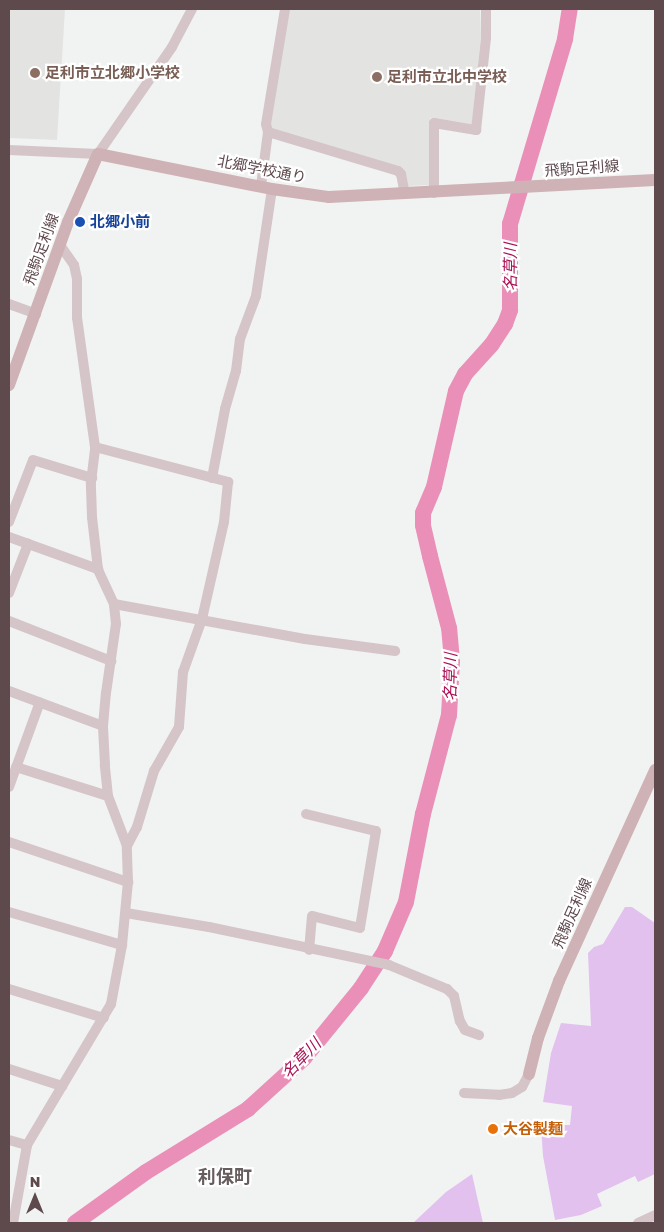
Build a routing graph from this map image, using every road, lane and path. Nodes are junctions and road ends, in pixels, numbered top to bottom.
1 (192, 9) edge
2 (285, 9) edge
3 (486, 9) edge
4 (268, 132) junction
5 (9, 150) edge
6 (98, 154) junction
7 (655, 180) edge
8 (266, 188) junction
9 (511, 188) joint
10 (434, 193) junction
11 (405, 194) junction
12 (60, 244) junction
13 (9, 304) edge
14 (36, 314) junction
15 (9, 385) edge
16 (95, 447) junction
17 (92, 478) junction
18 (212, 478) junction
19 (9, 522) edge
20 (9, 537) edge
21 (28, 544) junction
22 (98, 569) junction
23 (9, 593) edge
24 (114, 604) junction
25 (202, 619) junction
26 (9, 620) edge
27 (395, 651) dead end
28 (111, 661) junction
29 (9, 691) edge
30 (40, 702) junction
31 (103, 726) junction
32 (16, 767) junction
33 (655, 770) edge
34 (9, 787) edge
35 (108, 796) junction
36 (306, 814) dead end
37 (9, 842) edge
38 (127, 846) junction
39 (128, 882) junction
40 (9, 912) edge
41 (126, 913) junction
42 (122, 945) junction
43 (309, 950) junction
44 (9, 989) edge
45 (104, 1018) junction
46 (479, 1035) dead end
47 (9, 1069) edge
48 (529, 1074) joint
49 (62, 1086) junction
50 (464, 1093) dead end
51 (9, 1140) edge
52 (27, 1144) junction
53 (655, 1215) edge
54 (9, 1222) edge
55 (13, 1223) edge
56 (638, 1223) edge

1 - 6 street
2 - 4 street
3 - 10 street
4 - 8 street
4 - 11 street
5 - 6 street, 北郷学校通り
6 - 8 main road, 北郷学校通り
6 - 12 main road, 飛駒足利線
7 - 9 main road, 飛駒足利線
8 - 11 main road, 北郷学校通り
8 - 18 street
9 - 10 main road, 北郷学校通り
10 - 11 main road, 北郷学校通り
12 - 14 main road, 飛駒足利線
12 - 16 street
13 - 14 street
14 - 15 main road, 飛駒足利線
16 - 17 street
16 - 18 street
17 - 19 street
17 - 22 street
18 - 25 street
20 - 21 street
21 - 22 street
21 - 23 street
22 - 24 street
24 - 25 street
24 - 28 street
25 - 27 street
25 - 38 street
26 - 28 street
28 - 31 street
29 - 30 street
30 - 31 street
30 - 32 street
31 - 35 street
32 - 34 street
32 - 35 street
33 - 48 main road, 飛駒足利線
35 - 38 street
36 - 43 street
37 - 39 street
38 - 39 street
39 - 41 street
40 - 42 street
41 - 42 street
41 - 43 street
42 - 45 street
43 - 46 street
44 - 45 street
45 - 49 street
47 - 49 street
48 - 50 street
49 - 52 street
51 - 52 street
52 - 55 street
53 - 56 street
54 - 55 street

